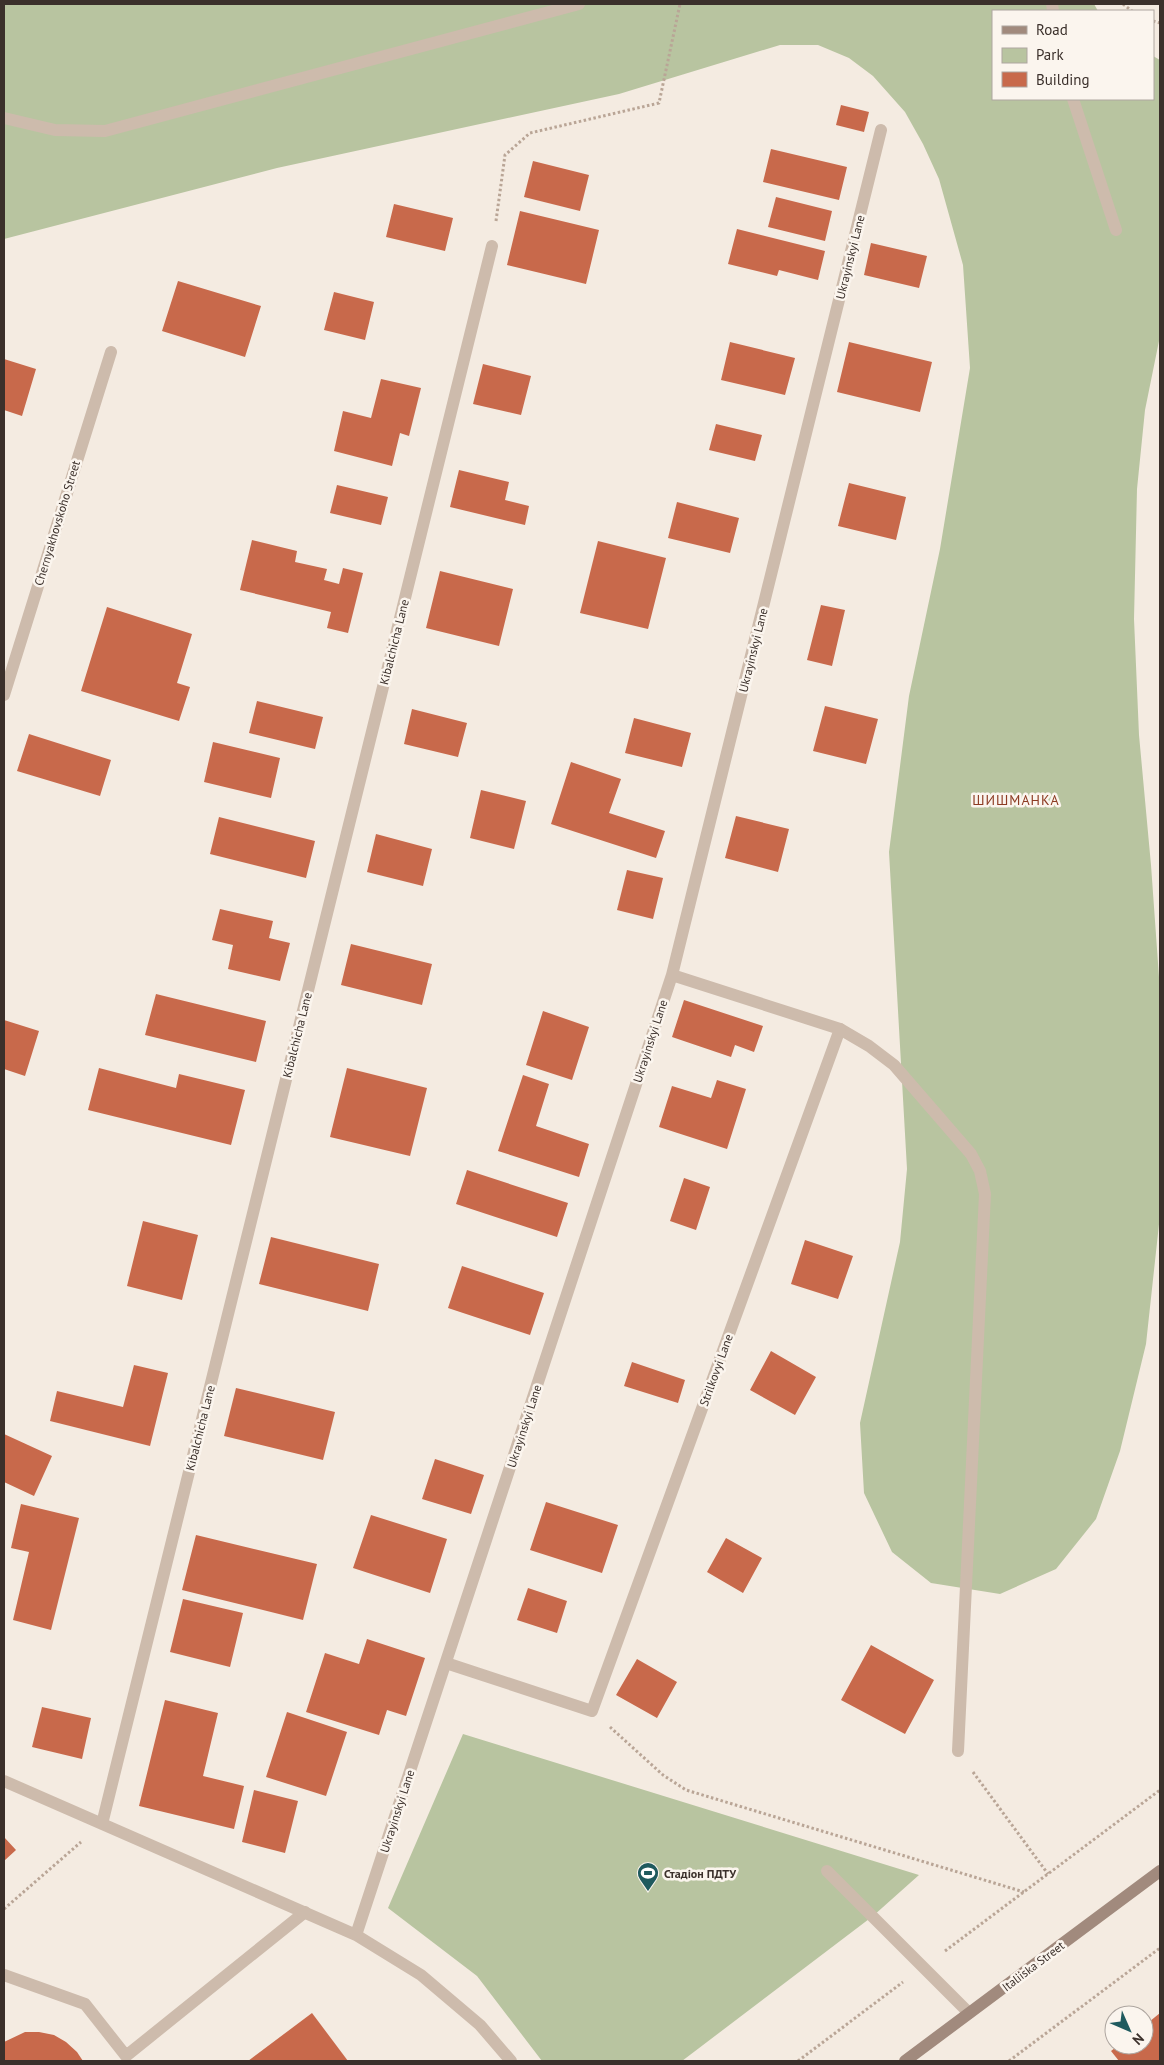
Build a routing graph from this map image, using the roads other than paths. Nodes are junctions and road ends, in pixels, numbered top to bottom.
1 (579, 4) edge
2 (1073, 100) edge
3 (4, 118) edge
4 (881, 130) dead end
5 (1116, 230) dead end
6 (492, 246) road end
7 (111, 352) dead end
8 (4, 695) edge
9 (672, 976) junction
10 (840, 1029) junction
11 (446, 1663) junction
12 (958, 1751) road end
13 (4, 1781) edge
14 (102, 1824) junction
15 (1160, 1871) edge
16 (828, 1872) dead end
17 (305, 1912) junction
18 (356, 1935) junction
19 (4, 1975) edge
20 (969, 2013) junction
21 (511, 2061) edge
22 (905, 2061) edge

1 - 3 street
2 - 5 street
4 - 9 street, Ukrayinskyi Lane
6 - 14 street, Kibalchicha Lane
7 - 8 street, Chernyakhovskoho Street
9 - 10 street
9 - 11 street, Ukrayinskyi Lane
10 - 11 street, Strilkovyi Lane
10 - 12 street
11 - 18 street, Ukrayinskyi Lane
13 - 14 street
14 - 17 street
15 - 20 street, Italiiska Street
16 - 20 street
17 - 18 street
17 - 19 street
18 - 21 street
20 - 22 street, Italiiska Street

